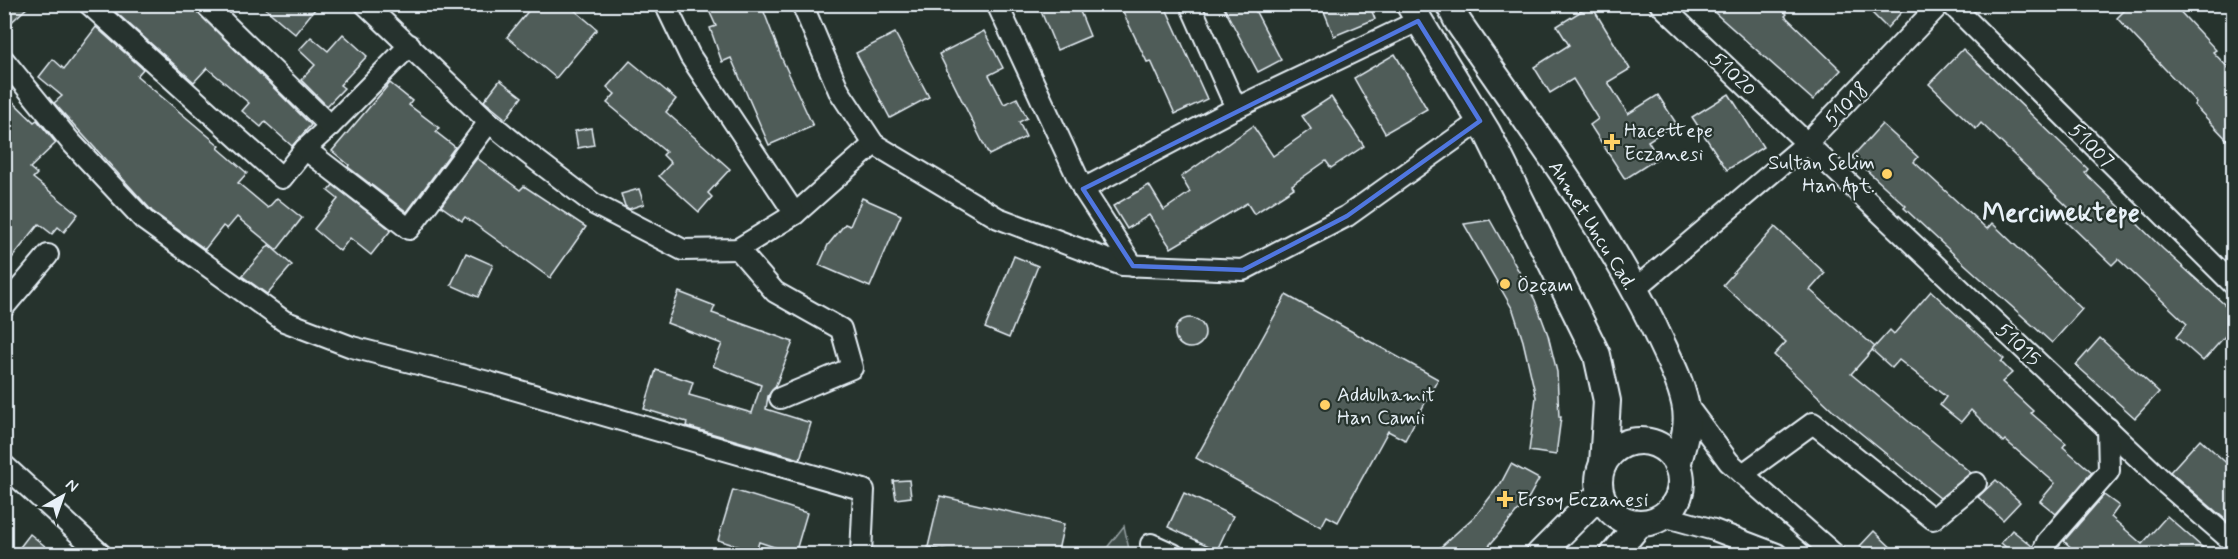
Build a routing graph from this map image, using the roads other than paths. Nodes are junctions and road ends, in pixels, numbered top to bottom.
1 (89, 4) edge
2 (205, 4) edge
3 (365, 4) edge
4 (665, 4) edge
5 (802, 4) edge
6 (997, 4) edge
7 (1190, 4) edge
8 (1449, 4) edge
9 (1660, 4) edge
10 (1940, 4) edge
11 (1951, 4) edge
12 (1413, 13) edge
13 (410, 45) junction
14 (4, 60) edge
15 (1236, 108) junction
16 (1480, 121) junction
17 (489, 122) junction
18 (330, 126) junction
19 (1807, 143) junction
20 (874, 144) junction
21 (305, 149) junction
22 (1083, 189) junction
23 (795, 214) junction
24 (738, 249) junction
25 (48, 255) dead end
26 (1133, 266) junction
27 (2234, 285) edge
28 (1635, 289) junction
29 (4, 307) edge
30 (780, 398) dead end
31 (1685, 403) junction
32 (2108, 428) junction
33 (1603, 464) junction
34 (4, 465) edge
35 (1677, 465) junction
36 (1743, 474) junction
37 (1976, 483) dead end
38 (1600, 494) junction
39 (1651, 519) junction
40 (2234, 543) edge
41 (1151, 544) dead end
42 (101, 555) edge
43 (861, 555) edge
44 (1173, 555) edge
45 (1540, 555) edge
46 (1614, 555) edge
47 (1777, 555) edge
48 (1834, 555) edge
49 (2042, 555) edge

1 - 21 street
2 - 18 street
3 - 13 street
4 - 23 street
5 - 20 street
6 - 22 street
7 - 15 street
8 - 28 main road, Ahmet Uncu Cad.
9 - 19 street, 51020
10 - 19 street, 51018
11 - 27 street, 51007
12 - 15 street
12 - 16 main road
13 - 17 street
13 - 18 street
14 - 43 street
15 - 22 street
16 - 26 street
16 - 33 main road
17 - 21 street
17 - 24 street
18 - 21 street
19 - 28 street, 51018
19 - 32 street, 51015
20 - 23 street
20 - 26 street
22 - 26 street
23 - 24 street
24 - 30 street
25 - 29 street
28 - 31 main road, Ahmet Uncu Cad.
31 - 35 main road, Ahmet Uncu Cad.
31 - 36 street
32 - 40 street, 51015
32 - 49 street
33 - 35 main road
33 - 38 main road
34 - 42 street
35 - 39 main road
36 - 37 street
36 - 48 street
38 - 39 main road
38 - 45 main road
39 - 46 main road
39 - 47 street
41 - 44 street

